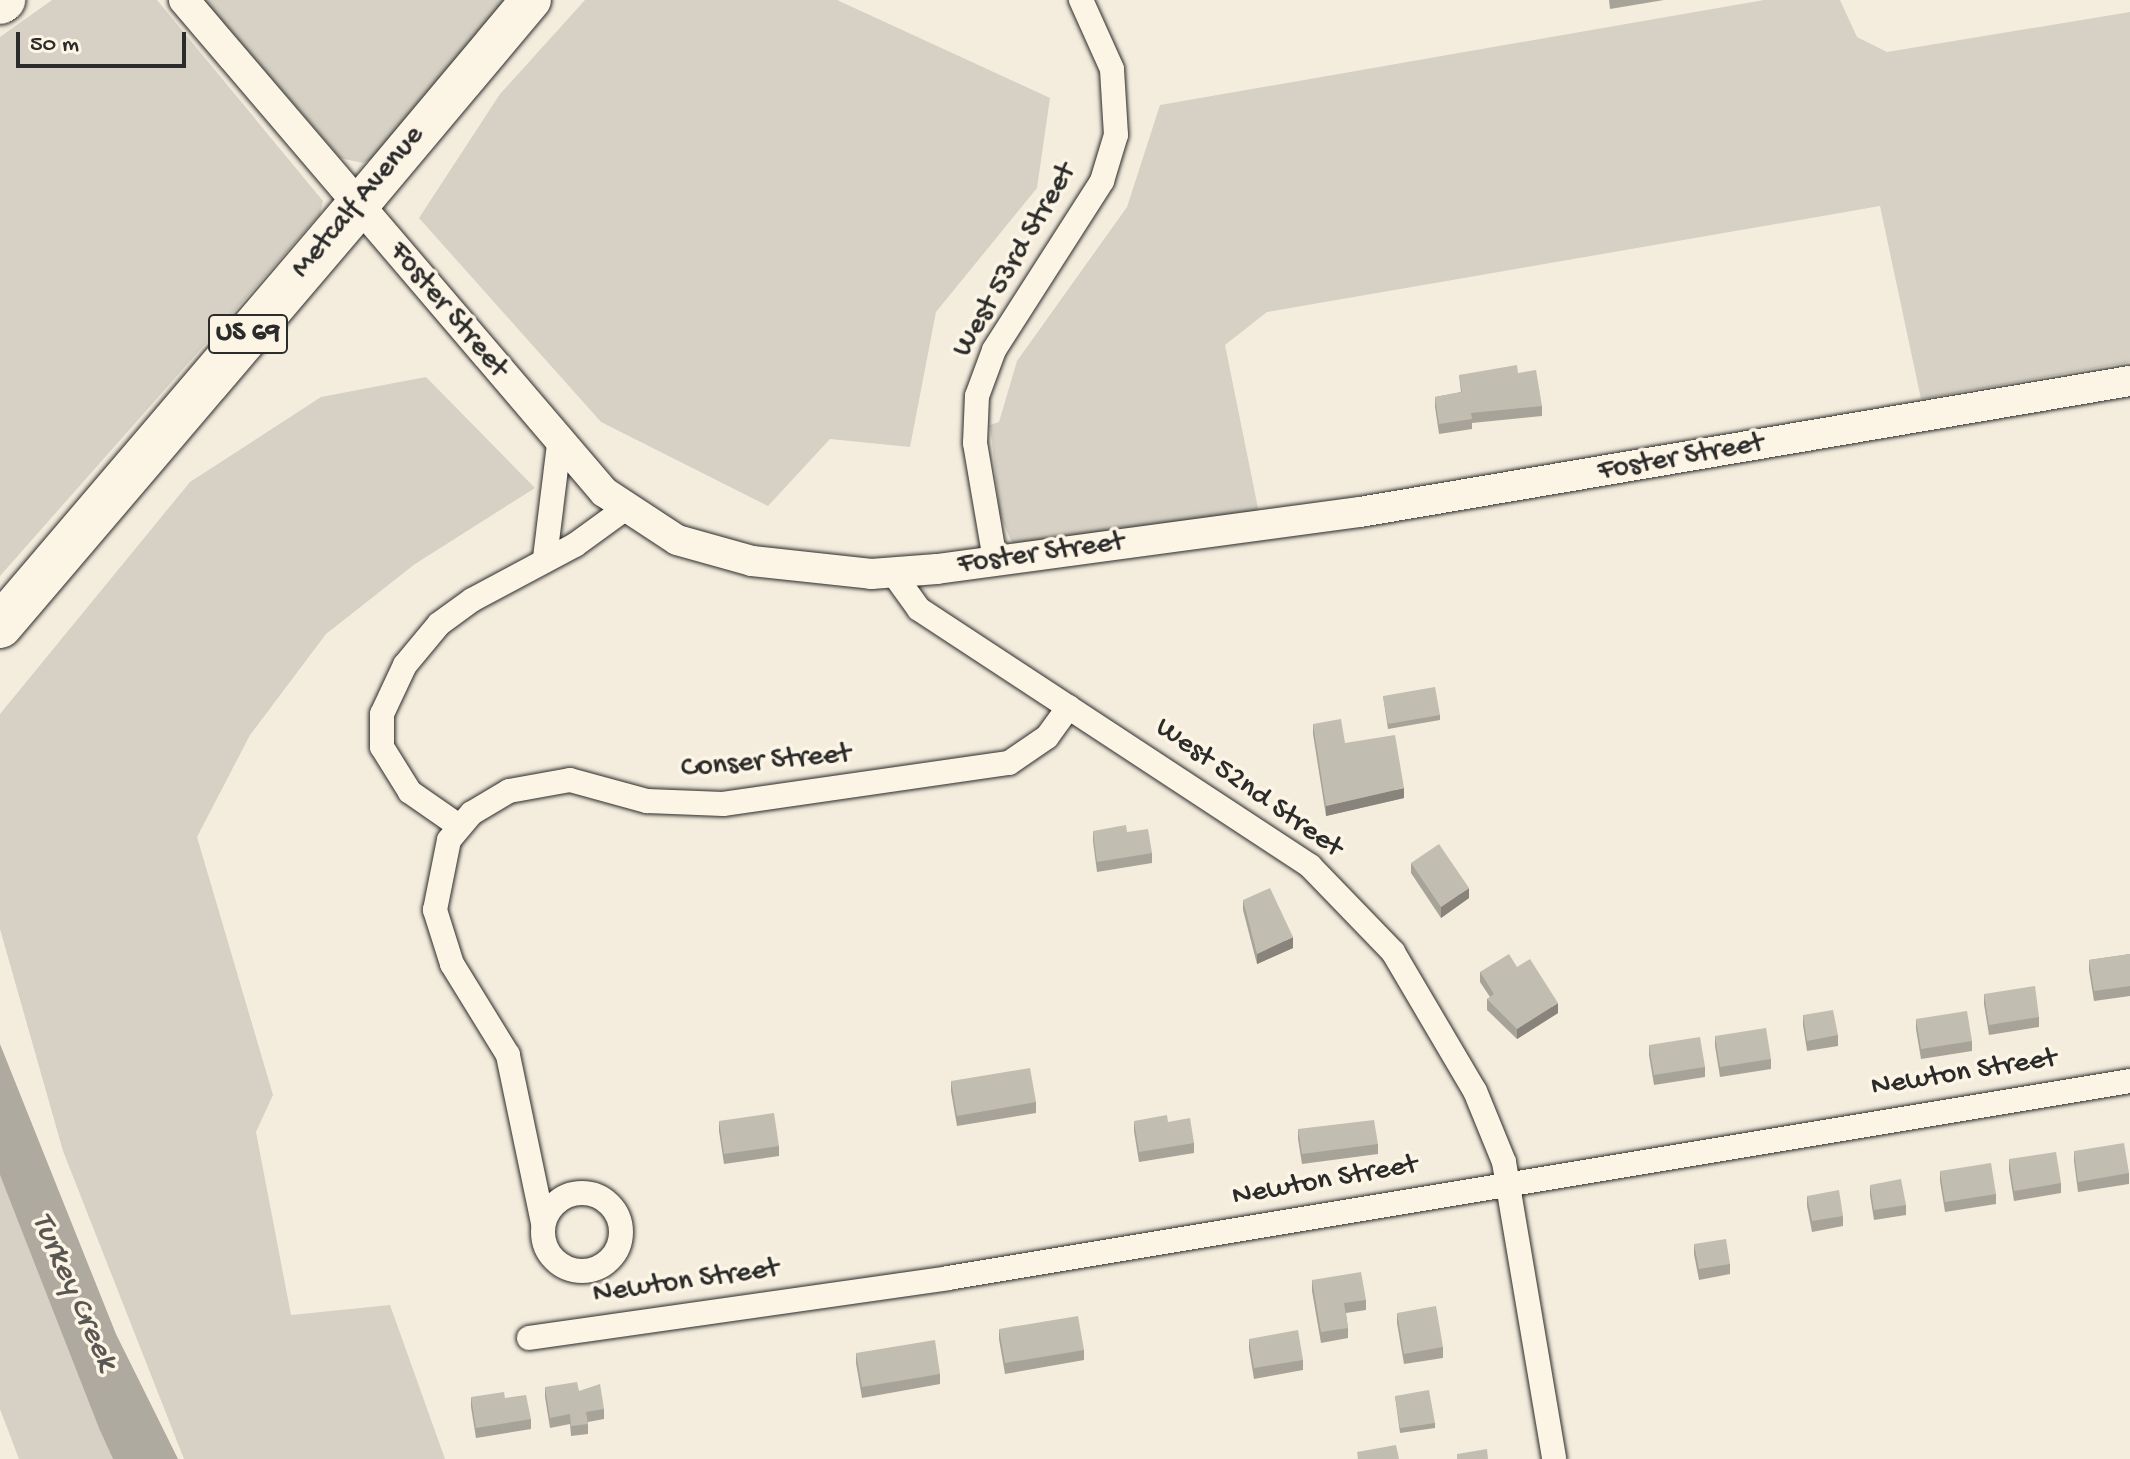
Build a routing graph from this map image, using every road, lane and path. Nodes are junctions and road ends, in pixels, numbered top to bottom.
1 (184, 0) edge
2 (531, 0) edge
3 (1081, 0) edge
4 (358, 206) junction
5 (2130, 381) edge
6 (559, 444) junction
7 (626, 508) junction
8 (545, 558) junction
9 (995, 560) junction
10 (893, 573) junction
11 (0, 626) edge
12 (1069, 707) junction
13 (459, 826) junction
14 (2130, 1081) edge
15 (1509, 1183) junction
16 (543, 1223) dead end
17 (529, 1338) dead end
18 (1554, 1459) edge

1 - 4 street, Foster Street
2 - 4 highway, Metcalf Avenue / US 69
3 - 9 street, West 53rd Street
4 - 6 street, Foster Street
4 - 11 highway, Metcalf Avenue / US 69
5 - 9 street, Foster Street
6 - 7 street, Foster Street
6 - 8 street
7 - 8 street
7 - 10 street, Foster Street
8 - 13 street
9 - 10 street, Foster Street
10 - 12 street, West 52nd Street
12 - 13 street, Conser Street
12 - 15 street, West 52nd Street
13 - 16 street
14 - 15 street, Newton Street
15 - 17 street, Newton Street
15 - 18 street, West 52nd Street

